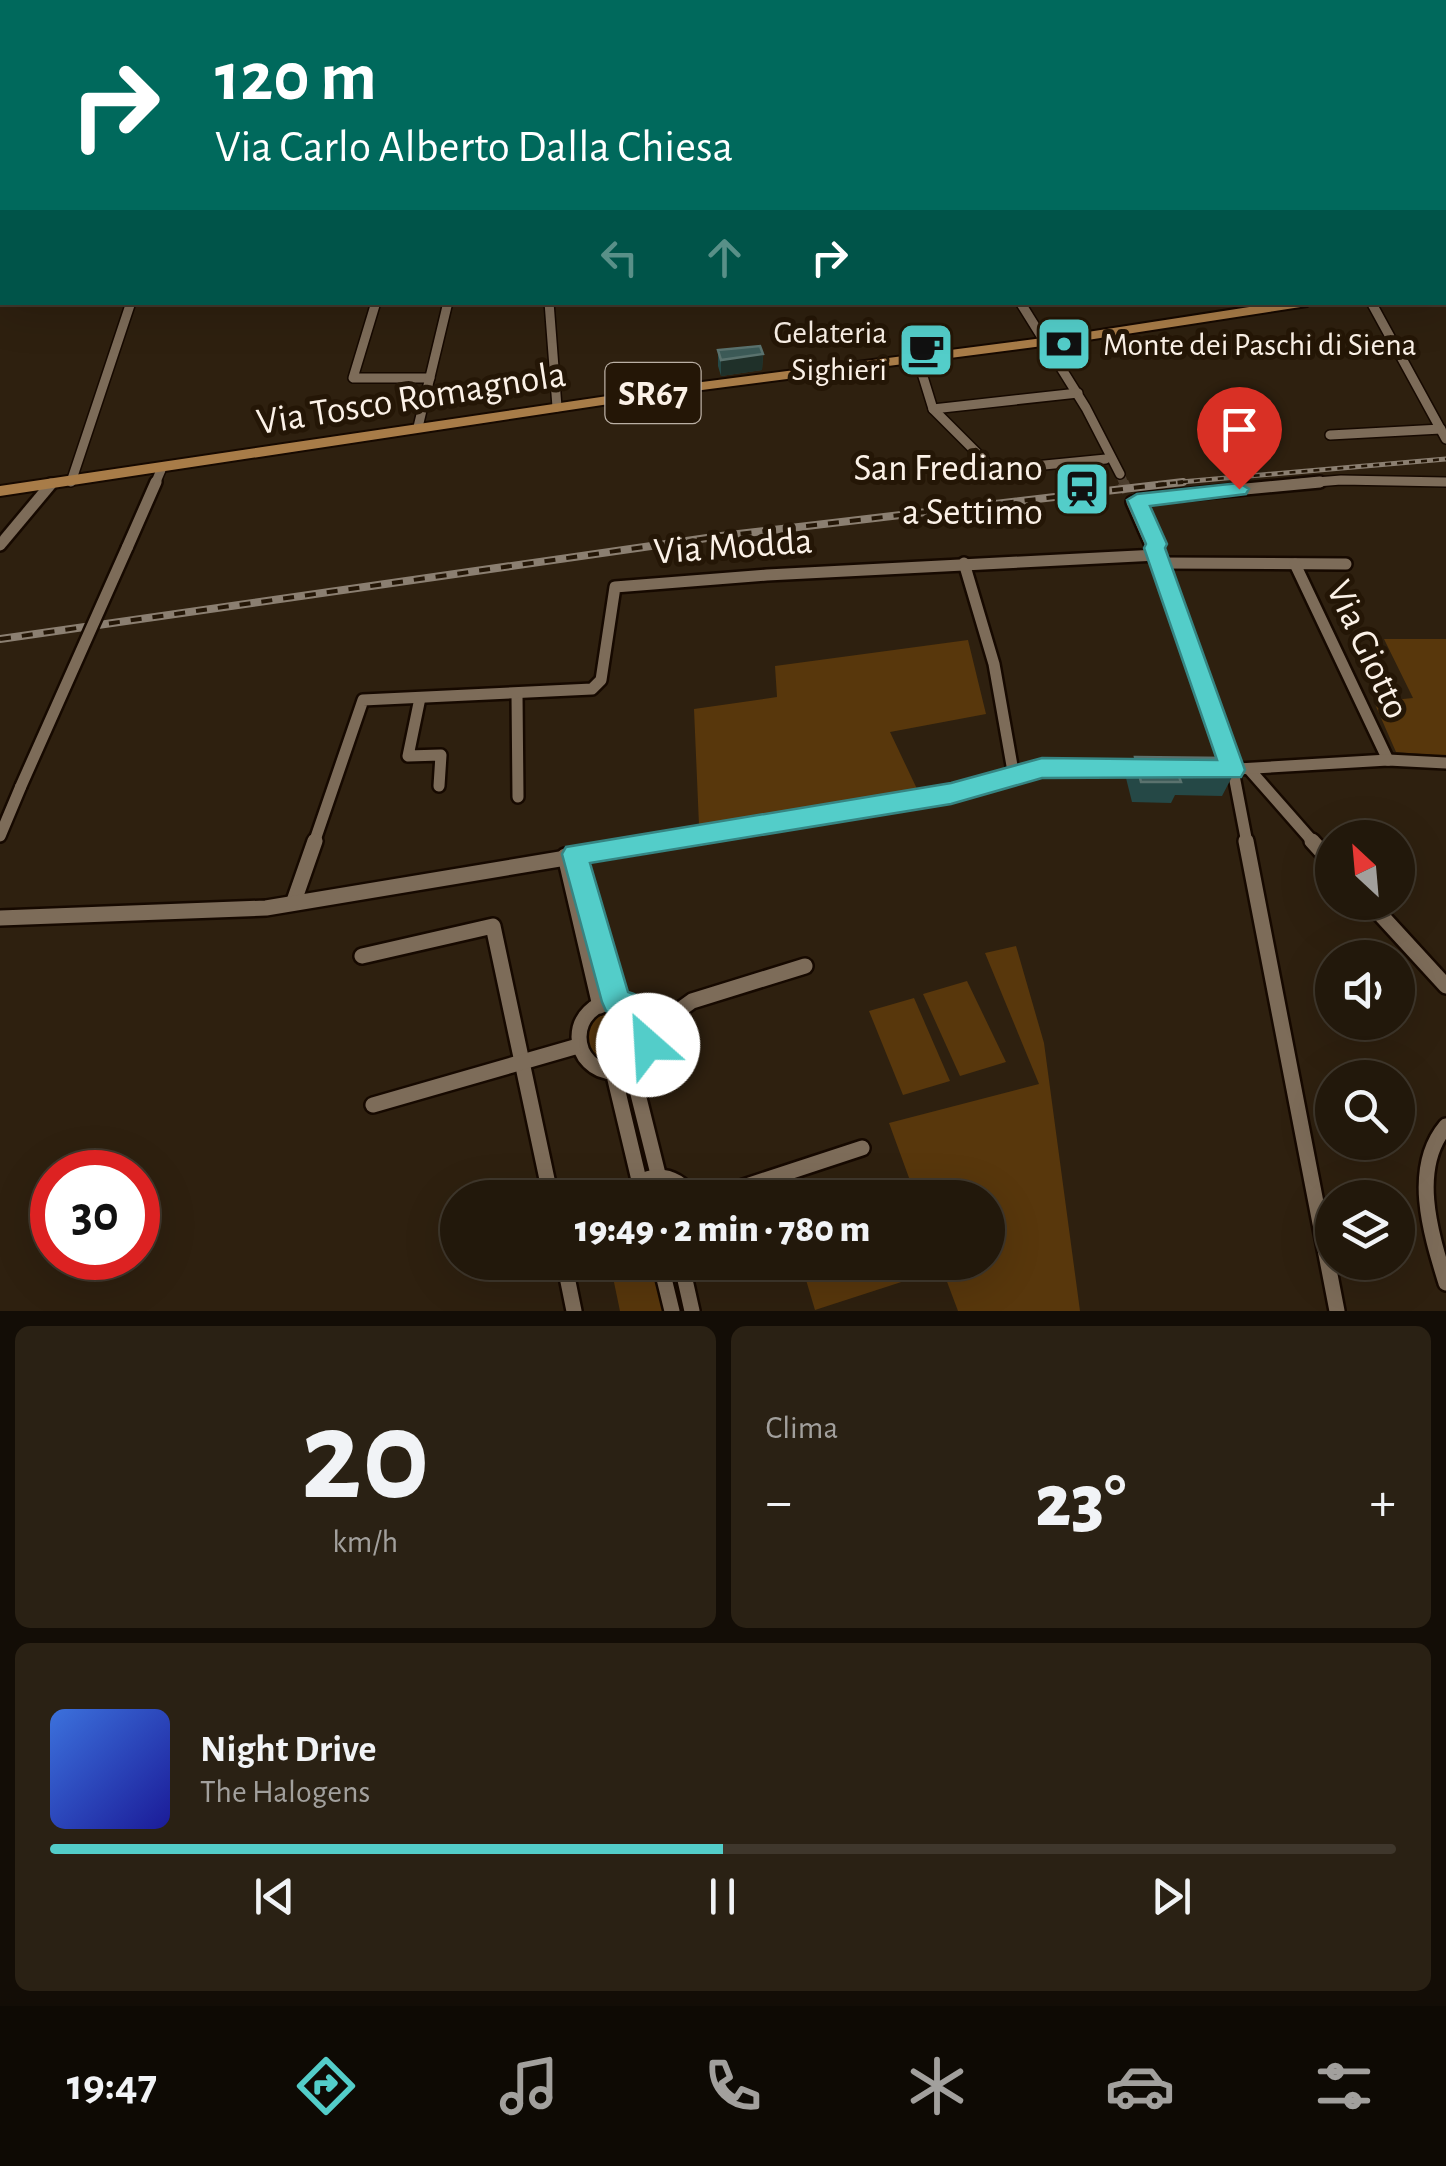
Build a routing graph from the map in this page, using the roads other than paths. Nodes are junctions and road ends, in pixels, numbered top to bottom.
1 (129, 305) edge
2 (375, 305) edge
3 (447, 305) edge
4 (549, 305) edge
5 (1022, 305) edge
6 (1287, 305) edge
7 (1374, 305) edge
8 (1048, 340) junction
9 (917, 358) junction
10 (430, 378) junction
11 (1078, 393) junction
12 (557, 407) junction
13 (933, 409) junction
14 (418, 428) junction
15 (1098, 430) junction
16 (1443, 434) edge
17 (1330, 435) dead end
18 (1106, 459) junction
19 (161, 470) junction
20 (1120, 474) tunnel mouth
21 (70, 482) junction
22 (1446, 482) edge
23 (51, 484) junction
24 (0, 491) edge
25 (0, 544) edge
26 (1157, 555) junction
27 (964, 563) junction
28 (1295, 564) junction
29 (1346, 564) dead end
30 (518, 695) junction
31 (420, 698) junction
32 (1388, 760) junction
33 (1446, 763) edge
34 (1156, 769) edge
35 (1241, 769) junction
36 (1211, 770) edge
37 (1014, 777) junction
38 (438, 786) dead end
39 (518, 797) dead end
40 (0, 836) edge
41 (1315, 845) edge
42 (570, 855) junction
43 (294, 901) junction
44 (0, 918) edge
45 (1386, 920) edge
46 (362, 956) dead end
47 (805, 966) dead end
48 (1446, 986) edge
49 (616, 1002) junction
50 (600, 1006) junction
51 (647, 1020) junction
52 (578, 1046) junction
53 (523, 1062) junction
54 (631, 1066) junction
55 (613, 1071) junction
56 (373, 1105) dead end
57 (1446, 1126) edge
58 (862, 1148) dead end
59 (658, 1174) junction
60 (546, 1180) edge
61 (639, 1180) joint
62 (677, 1180) edge
63 (765, 1180) edge
64 (568, 1280) edge
65 (664, 1280) edge
66 (685, 1280) edge
67 (1446, 1283) edge
68 (574, 1311) edge
69 (672, 1311) edge
70 (692, 1311) edge
71 (1337, 1311) edge

1 - 21 street
2 - 10 street
3 - 10 street
4 - 12 street
5 - 8 street
6 - 8 main road, Via Tosco Romagnola / SR67
7 - 16 street
8 - 9 main road, Via Tosco Romagnola / SR67
8 - 11 street
9 - 12 main road, Via Tosco Romagnola / SR67
9 - 13 street
10 - 14 street
11 - 13 street
11 - 15 street
12 - 14 main road, Via Tosco Romagnola / SR67
13 - 18 street
14 - 19 main road, Via Tosco Romagnola / SR67
15 - 18 street
15 - 18 street
15 - 20 street
16 - 17 street
19 - 21 main road, Via Tosco Romagnola / SR67
19 - 40 street, bridge
21 - 23 main road, Via Tosco Romagnola / SR67
22 - 26 street
23 - 24 main road, Via Tosco Romagnola / SR67
23 - 25 street
26 - 27 street, Via Modda
26 - 28 street, Via Modda
26 - 35 street
27 - 30 street, Via Modda
27 - 37 street
28 - 29 street, Via Modda
28 - 32 street, Via Giotto
30 - 31 street, Via Modda
30 - 39 street
31 - 38 street
31 - 43 street, Via Modda
32 - 33 street
32 - 35 street
34 - 37 street
35 - 36 street
35 - 41 street
35 - 71 street
37 - 42 street
42 - 43 street
42 - 49 street
42 - 50 street
43 - 44 street
45 - 48 street
46 - 53 street
47 - 51 street
49 - 50 street
49 - 51 street
50 - 52 street
51 - 54 street
52 - 53 street
52 - 55 street
53 - 56 street
53 - 60 street
54 - 55 street
54 - 59 street
55 - 61 street
57 - 67 street
58 - 63 street
59 - 61 street
59 - 62 street
64 - 68 street
65 - 69 street
66 - 70 street

